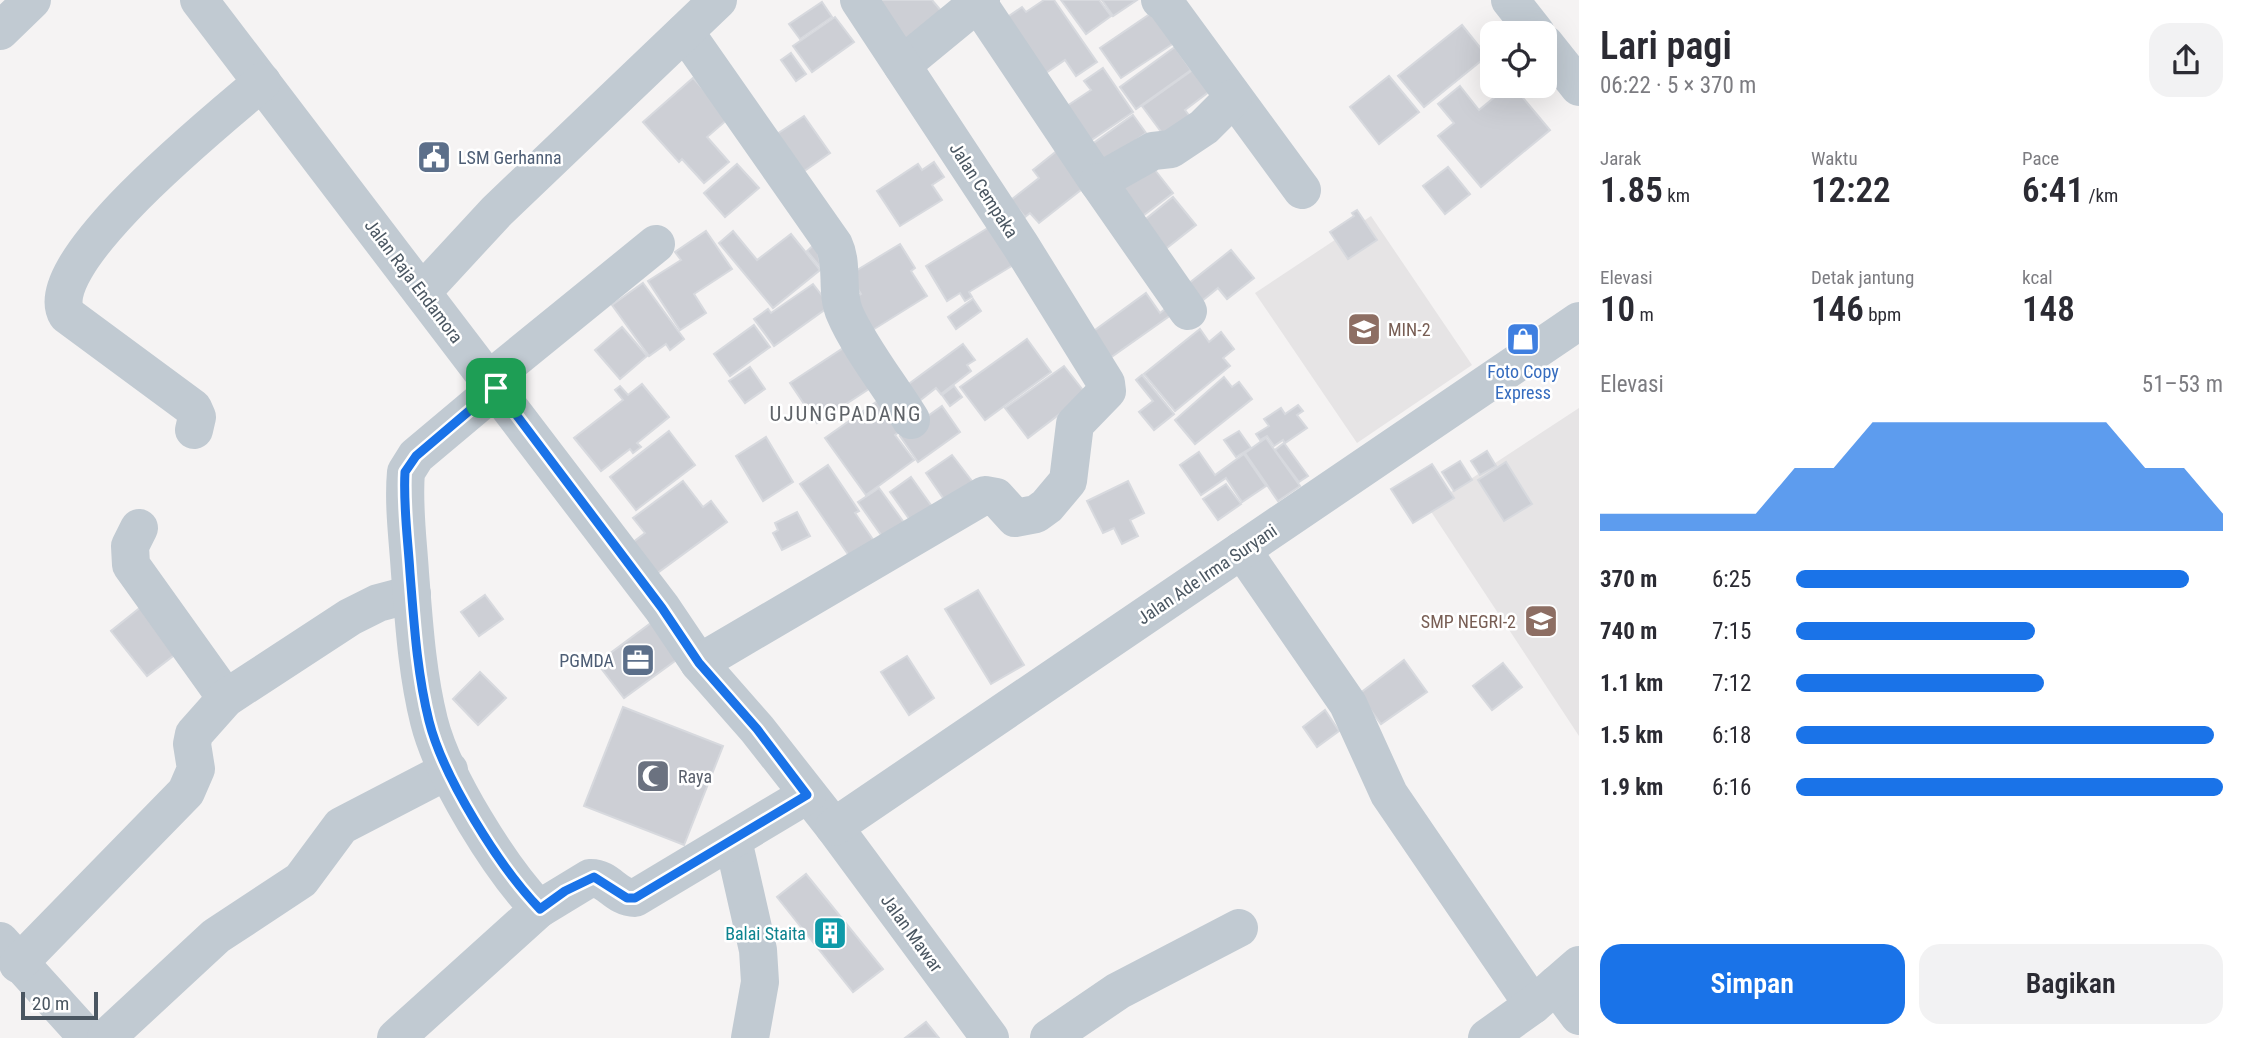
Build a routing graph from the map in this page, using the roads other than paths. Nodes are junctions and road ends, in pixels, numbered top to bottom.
1 (32, 0) edge
2 (200, 0) edge
3 (718, 0) edge
4 (859, 0) edge
5 (1160, 0) edge
6 (1510, 0) edge
7 (980, 1) edge
8 (1527, 21) edge
9 (0, 31) edge
10 (685, 32) junction
11 (1557, 59) edge
12 (902, 65) junction
13 (262, 82) junction
14 (1579, 87) edge
15 (1233, 98) junction
16 (1098, 183) junction
17 (1302, 190) dead end
18 (656, 244) dead end
19 (422, 292) junction
20 (1188, 311) dead end
21 (1579, 321) edge
22 (493, 384) junction
23 (911, 419) dead end
24 (194, 430) dead end
25 (139, 528) dead end
26 (1242, 550) junction
27 (412, 594) junction
28 (699, 663) junction
29 (226, 698) junction
30 (449, 771) junction
31 (807, 795) junction
32 (834, 827) junction
33 (733, 840) junction
34 (540, 909) junction
35 (1239, 928) dead end
36 (9, 952) edge
37 (1556, 985) edge
38 (1579, 1016) edge
39 (88, 1038) edge
40 (106, 1038) edge
41 (396, 1038) edge
42 (750, 1038) edge
43 (990, 1038) edge
44 (1049, 1038) edge
45 (1487, 1038) edge

1 - 9 street
2 - 13 street, Jalan Raja Endamora
3 - 10 street
4 - 12 street, Jalan Cempaka
5 - 15 street
6 - 8 street
7 - 12 street
7 - 16 street
10 - 19 street
10 - 23 street
11 - 14 street
12 - 28 street, Jalan Cempaka
13 - 19 street, Jalan Raja Endamora
13 - 24 street
15 - 16 street
15 - 17 street
16 - 20 street
18 - 22 street
19 - 22 street, Jalan Raja Endamora
21 - 26 street, Jalan Ade Irma Suryani
22 - 27 street
22 - 28 street, Jalan Raja Endamora
25 - 29 street
26 - 32 street, Jalan Ade Irma Suryani
26 - 37 street
27 - 29 street
27 - 30 street
28 - 31 street, Jalan Raja Endamora
29 - 36 street
30 - 34 street
30 - 40 street
31 - 32 street, Jalan Raja Endamora
31 - 33 street
32 - 43 street, Jalan Mawar
33 - 34 street
33 - 42 street
34 - 41 street
35 - 44 street
36 - 39 street
37 - 38 street
37 - 45 street

